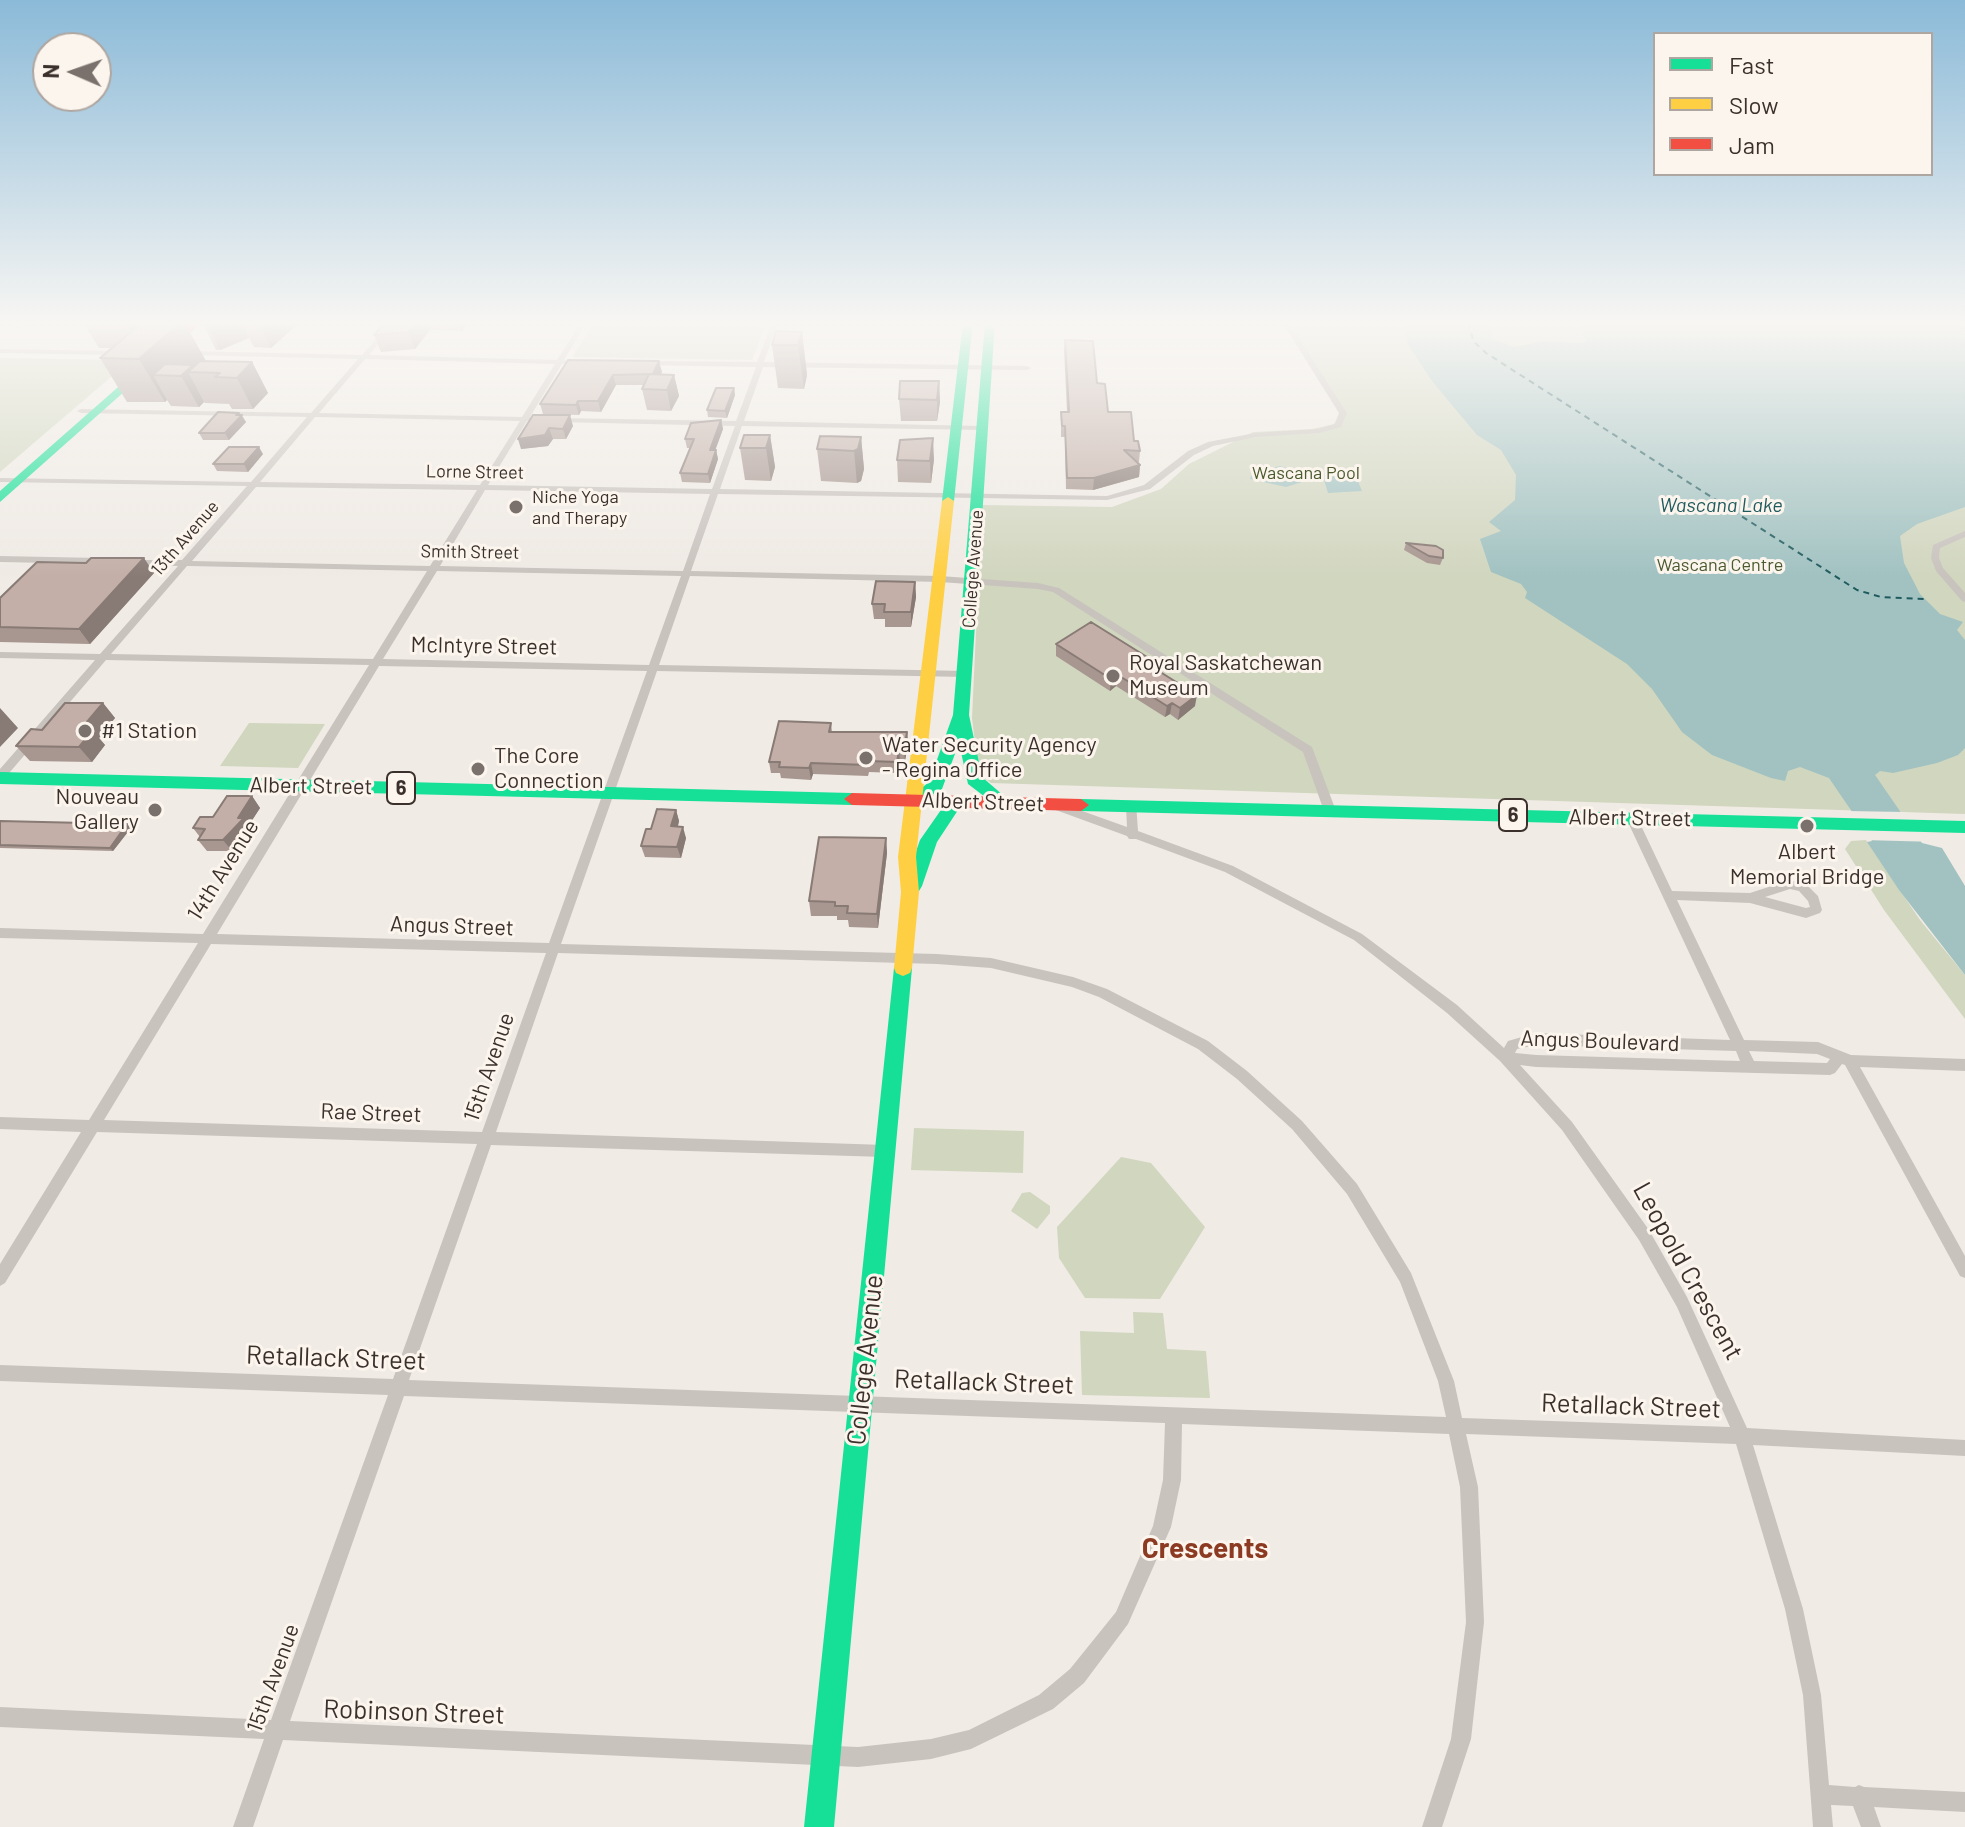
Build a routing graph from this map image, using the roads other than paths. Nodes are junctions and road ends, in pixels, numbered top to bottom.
1 (93, 407) edge
2 (321, 407) edge
3 (531, 407) edge
4 (746, 407) edge
5 (959, 407) edge
6 (984, 407) edge
7 (1339, 407) edge
8 (88, 412) junction
9 (313, 416) junction
10 (524, 419) junction
11 (537, 420) edge
12 (550, 420) edge
13 (740, 423) junction
14 (957, 427) junction
15 (982, 428) junction
16 (5, 484) edge
17 (253, 484) junction
18 (482, 488) junction
19 (716, 493) junction
20 (950, 497) junction
21 (977, 499) junction
22 (1965, 534) edge
23 (0, 559) edge
24 (184, 563) junction
25 (433, 569) junction
26 (686, 575) junction
27 (940, 579) junction
28 (972, 584) junction
29 (1965, 599) edge
30 (0, 655) edge
31 (103, 657) junction
32 (375, 663) junction
33 (652, 670) junction
34 (930, 674) junction
35 (966, 674) junction
36 (961, 715) junction
37 (0, 777) edge
38 (301, 785) junction
39 (609, 793) junction
40 (915, 800) junction
41 (956, 801) junction
42 (1003, 802) junction
43 (1050, 804) junction
44 (1132, 806) junction
45 (1330, 811) junction
46 (1639, 818) junction
47 (1965, 827) edge
48 (1133, 836) junction
49 (910, 892) junction
50 (1668, 895) junction
51 (1750, 898) junction
52 (0, 933) edge
53 (206, 939) junction
54 (554, 949) junction
55 (904, 959) junction
56 (1740, 1046) junction
57 (1505, 1057) junction
58 (1844, 1060) junction
59 (1965, 1065) edge
60 (1750, 1067) junction
61 (0, 1123) edge
62 (92, 1126) junction
63 (487, 1138) junction
64 (885, 1151) junction
65 (1965, 1271) edge
66 (0, 1278) edge
67 (0, 1373) edge
68 (399, 1386) junction
69 (860, 1403) junction
70 (1174, 1415) junction
71 (1458, 1425) junction
72 (1742, 1436) junction
73 (1965, 1448) edge
74 (0, 1717) edge
75 (277, 1732) junction
76 (826, 1756) junction
77 (1822, 1795) junction
78 (1859, 1795) junction
79 (1965, 1802) edge
80 (243, 1827) edge
81 (819, 1827) edge
82 (1432, 1827) edge
83 (1823, 1827) edge
84 (1871, 1827) edge

1 - 8 main road
2 - 9 street, 13th Avenue
3 - 10 street, 14th Avenue
4 - 13 street, 15th Avenue
5 - 14 main road, College Avenue
6 - 15 main road, College Avenue
7 - 21 street, Lorne Street
8 - 9 street
8 - 16 main road
9 - 10 street
9 - 17 street, 13th Avenue
10 - 11 street
10 - 18 street, 14th Avenue
12 - 13 street
13 - 14 street
13 - 19 street, 15th Avenue
14 - 15 street
14 - 20 main road, College Avenue
15 - 21 main road, College Avenue
16 - 17 street, Lorne Street
17 - 18 street, Lorne Street
17 - 24 street, 13th Avenue
18 - 19 street, Lorne Street
18 - 25 street, 14th Avenue
19 - 20 street, Lorne Street
19 - 26 street, 15th Avenue
20 - 21 street, Lorne Street
20 - 27 main road, College Avenue
21 - 28 main road, College Avenue
22 - 29 street
23 - 24 street, Smith Street
24 - 25 street, Smith Street
24 - 31 street, 13th Avenue
25 - 26 street, Smith Street
25 - 32 street, 14th Avenue
26 - 27 street, Smith Street
26 - 33 street, 15th Avenue
27 - 28 street, Smith Street
27 - 34 main road, College Avenue
28 - 35 main road, College Avenue
28 - 45 street, Smith Street
30 - 31 street, McIntyre Street
31 - 32 street, McIntyre Street
31 - 37 street, 13th Avenue
32 - 33 street, McIntyre Street
32 - 38 street, 14th Avenue
33 - 34 street, McIntyre Street
33 - 39 street, 15th Avenue
34 - 35 street, McIntyre Street
34 - 40 main road, College Avenue
35 - 36 main road, College Avenue
36 - 40 main road, College Avenue
36 - 42 main road
37 - 38 main road, Albert Street / 6
38 - 39 main road, Albert Street / 6
38 - 53 street, 14th Avenue
39 - 40 main road, Albert Street / 6
39 - 54 street, 15th Avenue
40 - 41 main road, Albert Street / 6
40 - 49 main road, College Avenue
41 - 42 main road, Albert Street / 6
41 - 49 main road, College Avenue
42 - 43 main road, Albert Street / 6
43 - 44 main road, Albert Street / 6
43 - 48 street, Leopold Crescent
44 - 45 main road, Albert Street / 6
44 - 48 street
45 - 46 main road, Albert Street / 6
46 - 47 main road, Albert Street / 6
46 - 50 street
48 - 57 street, Leopold Crescent
49 - 55 main road, College Avenue
50 - 51 street
50 - 56 street
51 - 51 street
52 - 53 street, Angus Street
53 - 54 street, Angus Street
53 - 62 street, 14th Avenue
54 - 55 street, Angus Street
54 - 63 street, 15th Avenue
55 - 64 main road, College Avenue
55 - 71 street, Angus Street
56 - 57 street, Angus Boulevard
56 - 58 street, Angus Boulevard
56 - 60 street
57 - 60 street, Angus Boulevard
57 - 72 street, Leopold Crescent
58 - 59 street, Angus Boulevard
58 - 60 street, Angus Boulevard
58 - 65 street
61 - 62 street, Rae Street
62 - 63 street, Rae Street
62 - 66 street, 14th Avenue
63 - 64 street, Rae Street
63 - 68 street, 15th Avenue
64 - 69 main road, College Avenue
67 - 68 street, Retallack Street
68 - 69 street, Retallack Street
68 - 75 street, 15th Avenue
69 - 70 street, Retallack Street
69 - 76 main road, College Avenue
70 - 71 street, Retallack Street
70 - 76 street, Robinson Street
71 - 72 street, Retallack Street
71 - 82 street, Angus Street
72 - 73 street, Retallack Street
72 - 77 street, Leopold Crescent
74 - 75 street, Robinson Street
75 - 76 street, Robinson Street
75 - 80 street, 15th Avenue
76 - 81 main road, College Avenue
77 - 78 street
77 - 83 street, Leopold Crescent
78 - 79 street
78 - 84 street

